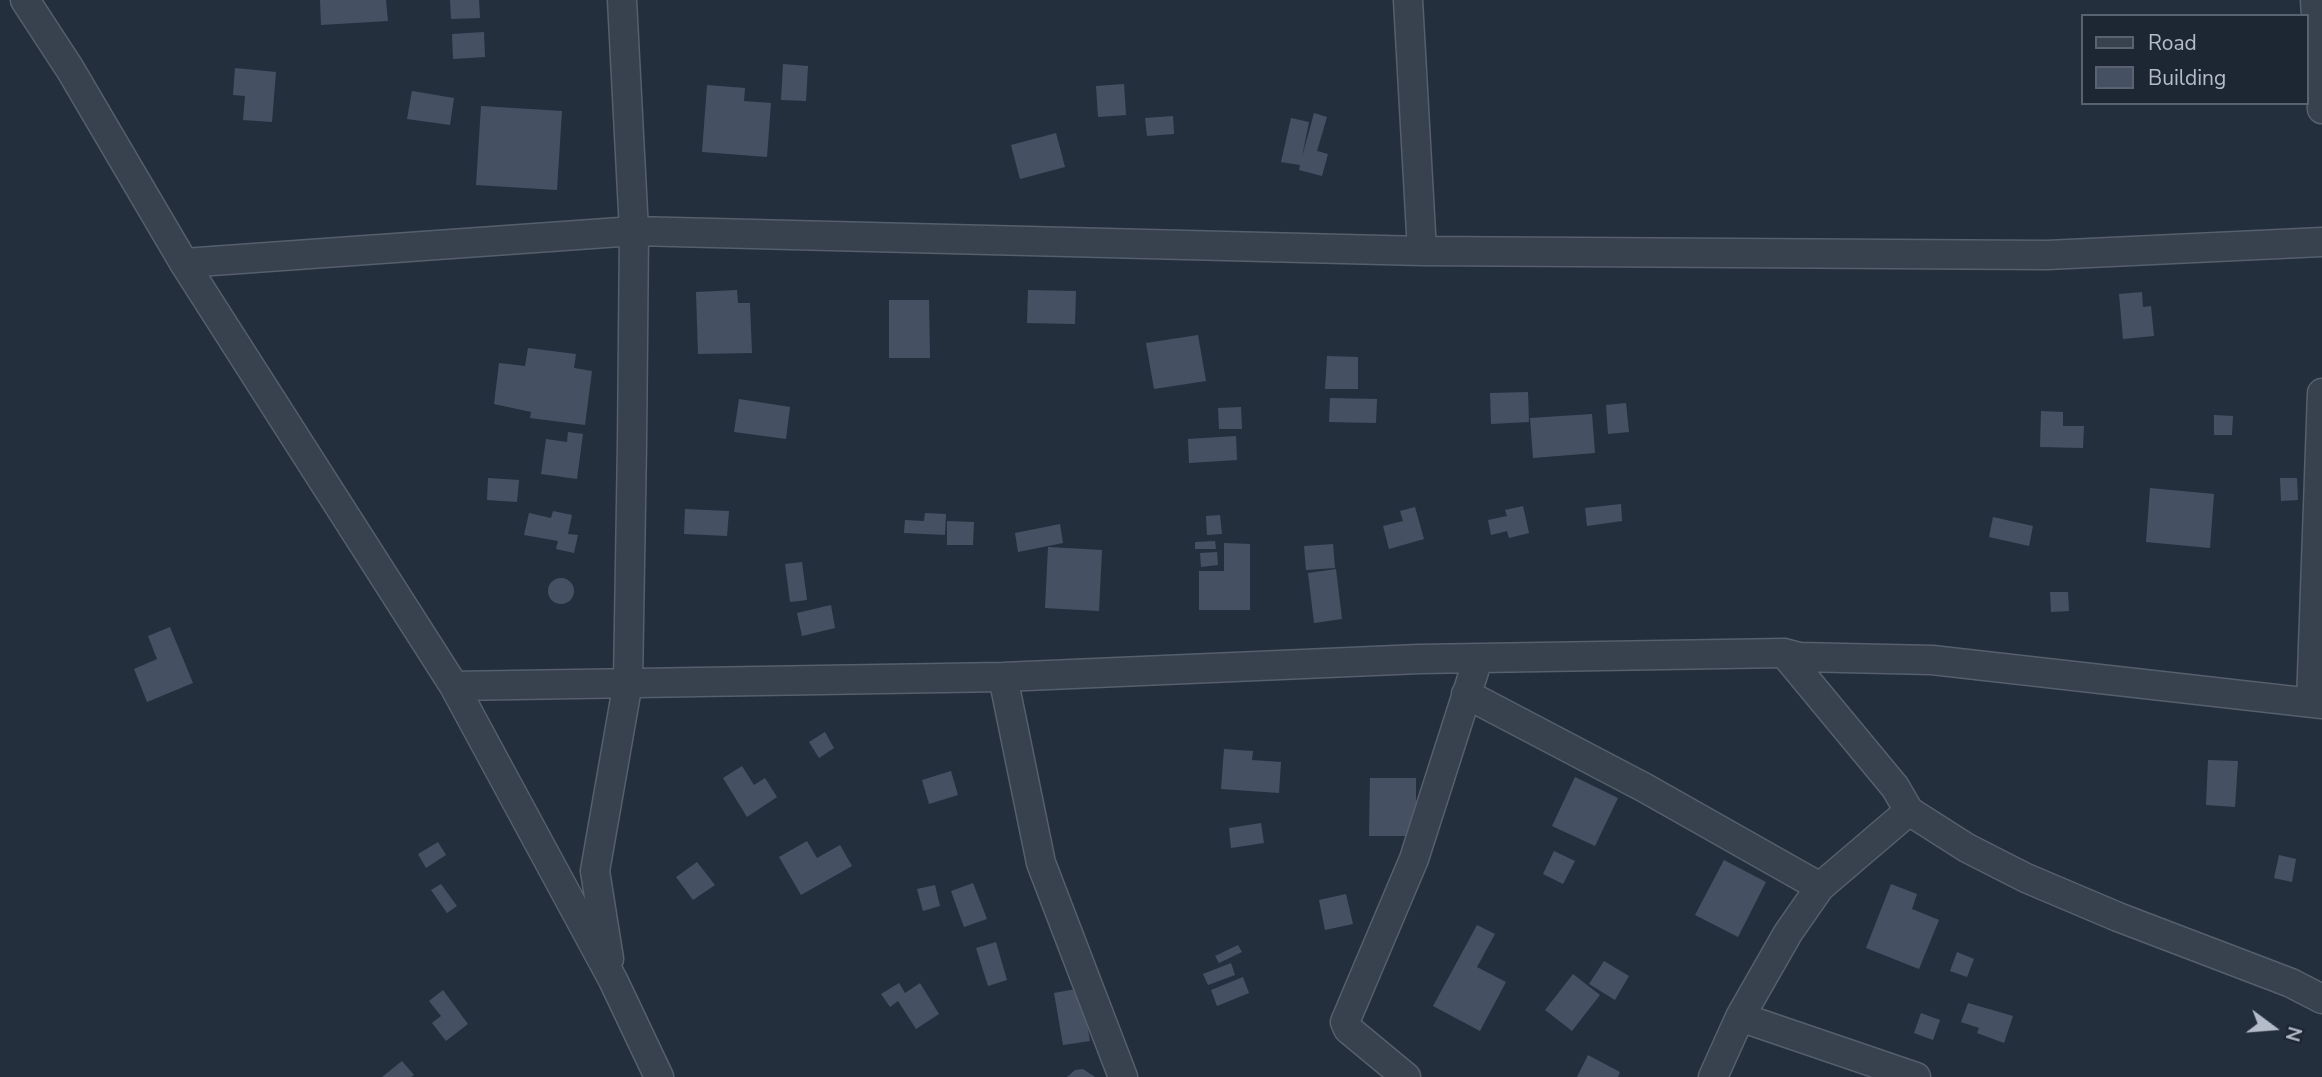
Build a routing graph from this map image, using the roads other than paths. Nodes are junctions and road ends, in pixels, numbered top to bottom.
1 (25, 0) edge
2 (622, 0) edge
3 (1408, 0) edge
4 (2315, 0) edge
5 (2322, 109) edge
6 (634, 231) junction
7 (2322, 242) edge
8 (1422, 251) junction
9 (184, 262) junction
10 (2322, 393) edge
11 (1784, 653) junction
12 (1478, 659) junction
13 (1003, 677) junction
14 (628, 682) junction
15 (454, 687) junction
16 (1466, 694) junction
17 (2316, 703) edge
18 (1909, 811) junction
19 (1820, 887) junction
20 (612, 980) junction
21 (2322, 999) edge
22 (1741, 1017) junction
23 (659, 1077) edge
24 (1123, 1077) edge
25 (1406, 1077) edge
26 (1713, 1077) edge
27 (1916, 1077) edge

1 - 9 street
2 - 6 street
3 - 8 street
4 - 5 street
6 - 8 street
6 - 9 street
6 - 14 street
7 - 8 street
9 - 15 street
10 - 17 street
11 - 12 street
11 - 17 street
11 - 18 street
12 - 13 street
12 - 16 street
13 - 14 street
13 - 24 street
14 - 15 street
14 - 20 street
15 - 20 street
16 - 19 street
16 - 25 street
18 - 19 street
18 - 21 street
19 - 22 street
20 - 23 street
22 - 26 street
22 - 27 street

